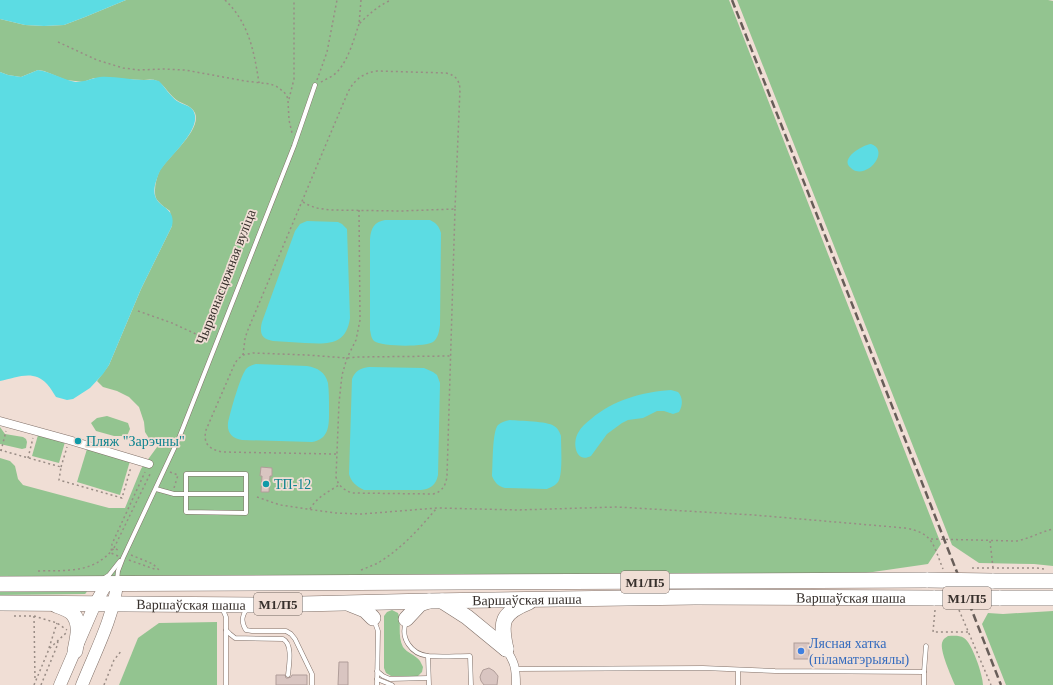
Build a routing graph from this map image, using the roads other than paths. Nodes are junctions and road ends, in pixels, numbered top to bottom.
1 (315, 85) road end
2 (4, 422) edge
3 (151, 465) road end
4 (156, 489) junction
5 (186, 494) junction
6 (246, 494) junction
7 (123, 558) junction
8 (1050, 575) edge
9 (0, 584) edge
10 (90, 584) junction
11 (112, 584) junction
12 (1053, 598) edge
13 (534, 600) junction
14 (435, 601) junction
15 (347, 603) junction
16 (0, 604) edge
17 (53, 604) junction
18 (95, 604) junction
19 (114, 604) junction
20 (216, 605) junction
21 (259, 605) junction
22 (373, 618) joint
23 (406, 619) joint
24 (226, 630) junction
25 (926, 646) dead end
26 (506, 649) junction
27 (75, 651) junction
28 (428, 656) junction
29 (516, 669) junction
30 (738, 670) junction
31 (377, 671) junction
32 (924, 672) junction
33 (288, 675) dead end
34 (428, 678) junction
35 (377, 679) junction
36 (60, 685) edge
37 (82, 685) edge
38 (226, 685) edge
39 (312, 685) edge
40 (382, 685) edge
41 (392, 685) edge
42 (428, 685) edge
43 (471, 685) edge
44 (516, 685) edge
45 (738, 685) edge
46 (924, 685) edge

1 - 4 lane, Чырвонасцяжная вуліца
2 - 3 street
4 - 5 lane
4 - 7 lane, Чырвонасцяжная вуліца
5 - 6 lane
5 - 6 lane
5 - 6 lane
7 - 10 lane, Чырвонасцяжная вуліца
7 - 11 lane, Чырвонасцяжная вуліца
8 - 11 highway, Варшаўская шаша / М1/П5, bridge
9 - 10 highway, Варшаўская шаша / М1/П5
10 - 11 highway, Варшаўская шаша / М1/П5
11 - 18 main road, Чырвонасцяжная вуліца
11 - 19 main road, Чырвонасцяжная вуліца
12 - 13 highway, Варшаўская шаша / М1/П5, bridge
13 - 14 highway, Варшаўская шаша / М1/П5
13 - 26 highway
14 - 15 highway, Варшаўская шаша / М1/П5
14 - 23 highway
14 - 26 highway
15 - 21 highway, Варшаўская шаша / М1/П5
15 - 22 highway
16 - 17 highway, Варшаўская шаша / М1/П5
17 - 18 highway, Варшаўская шаша / М1/П5
17 - 27 highway
18 - 19 highway, Варшаўская шаша / М1/П5
18 - 27 main road, Чырвонасцяжная вуліца
19 - 20 highway, Варшаўская шаша / М1/П5
19 - 37 main road, Чырвонасцяжная вуліца
20 - 21 highway, Варшаўская шаша / М1/П5
20 - 24 lane
21 - 39 lane
22 - 31 lane
23 - 28 lane
24 - 33 lane
24 - 38 lane
25 - 32 lane
26 - 29 street
27 - 36 main road, Чырвонасцяжная вуліца
28 - 34 lane
28 - 43 lane
29 - 30 lane
29 - 44 street
30 - 32 lane
30 - 45 lane
31 - 34 lane
31 - 35 lane
32 - 46 lane
34 - 42 lane
35 - 40 lane
35 - 40 lane
35 - 41 lane

